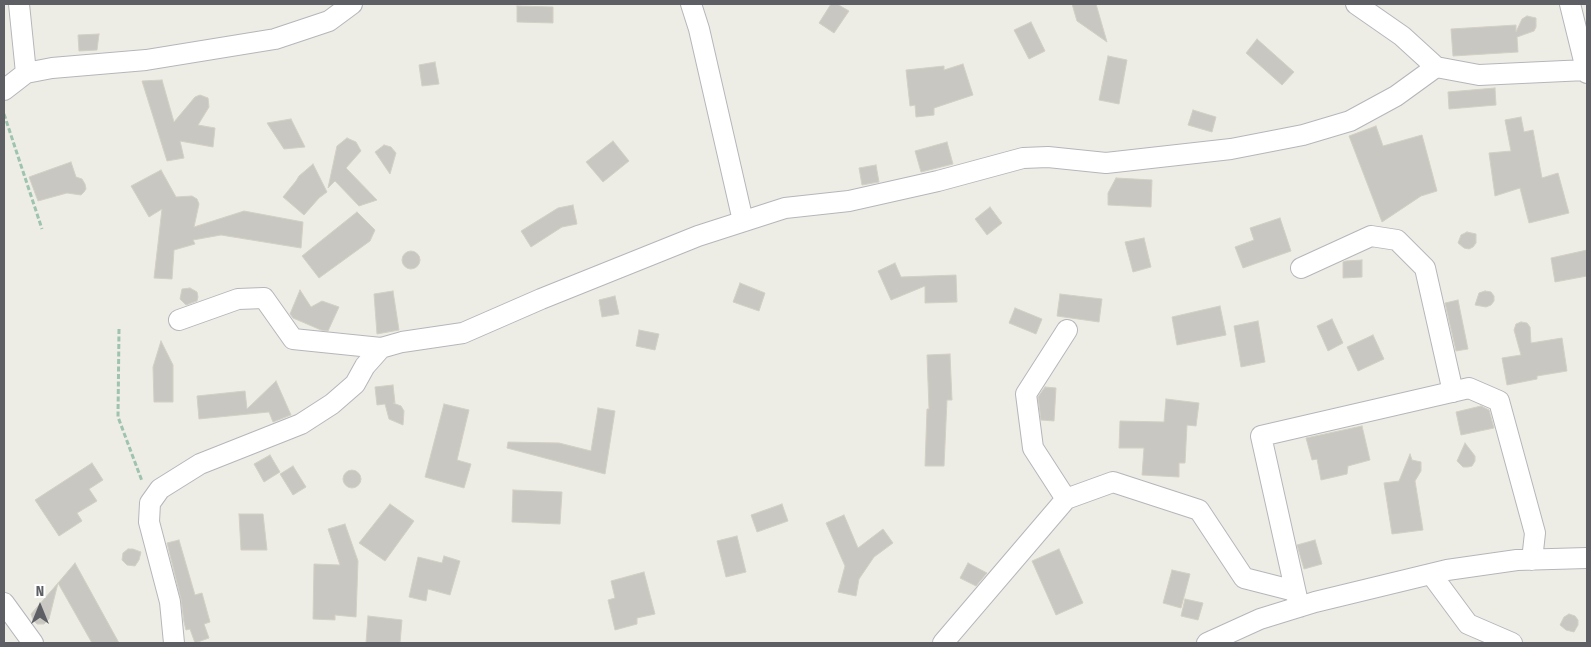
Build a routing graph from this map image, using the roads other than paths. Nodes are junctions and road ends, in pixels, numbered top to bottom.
1 (20, 4) edge
2 (352, 4) edge
3 (692, 4) edge
4 (1356, 4) edge
5 (1570, 4) edge
6 (1586, 62) edge
7 (1436, 67) junction
8 (26, 73) junction
9 (4, 90) edge
10 (743, 221) junction
11 (1301, 268) dead end
12 (179, 320) dead end
13 (1067, 330) dead end
14 (382, 348) junction
15 (1453, 392) junction
16 (1066, 499) junction
17 (1587, 558) edge
18 (1532, 560) junction
19 (1431, 574) junction
20 (1297, 599) junction
21 (4, 603) edge
22 (1230, 638) edge
23 (33, 643) edge
24 (174, 643) edge
25 (942, 643) edge
26 (1207, 643) edge
27 (1512, 643) edge

1 - 8 street
2 - 8 street
3 - 10 street
4 - 7 street
5 - 6 street
6 - 7 street
7 - 10 street
8 - 9 street
10 - 14 street
11 - 15 street
12 - 14 street
13 - 16 street
14 - 24 street
15 - 18 street
15 - 20 street
16 - 20 street
16 - 25 street
17 - 18 street
18 - 19 street
19 - 20 street
19 - 27 street
20 - 22 street
21 - 23 street
22 - 26 street

